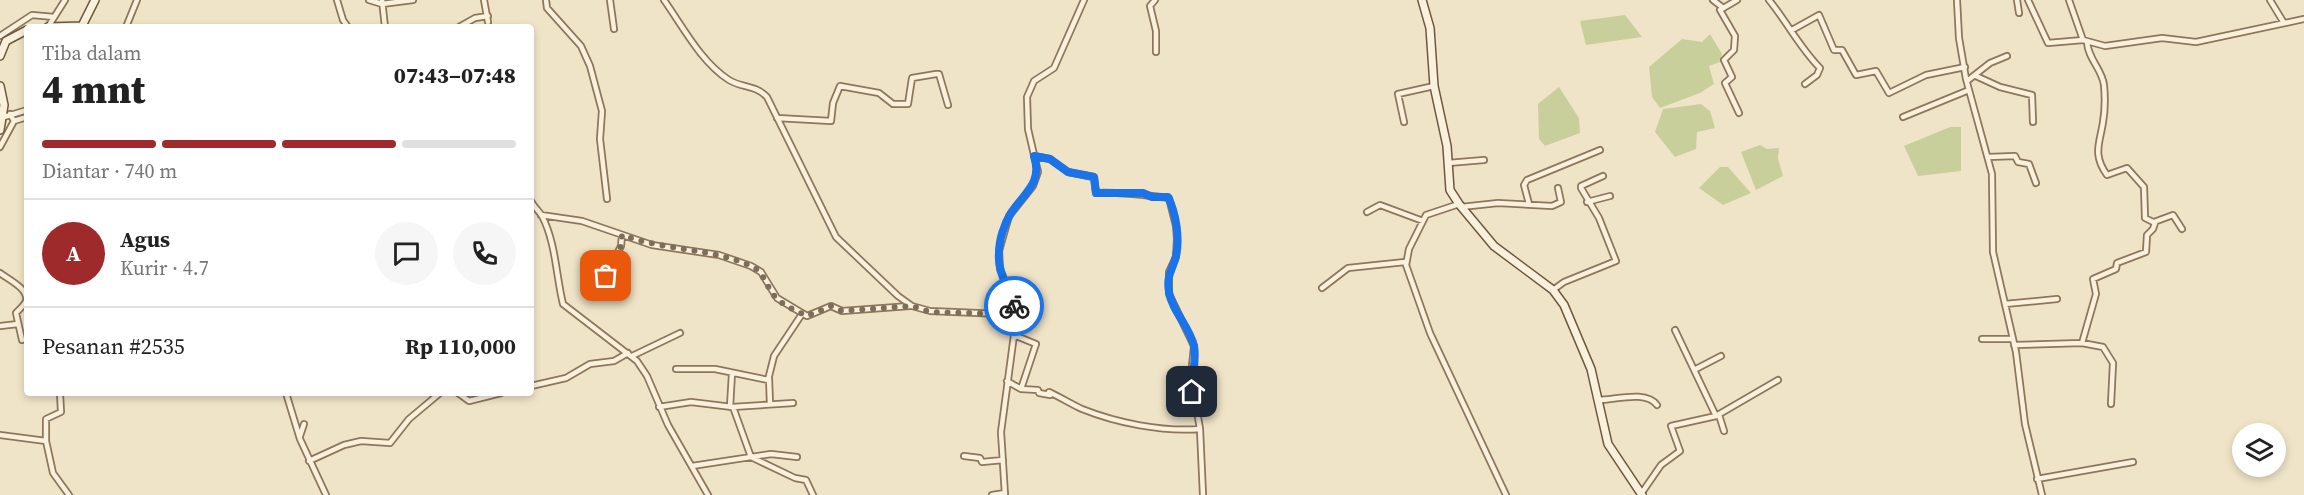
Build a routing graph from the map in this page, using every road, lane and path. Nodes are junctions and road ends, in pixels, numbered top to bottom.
1 (64, 0) edge
2 (95, 0) edge
3 (138, 0) edge
4 (337, 0) edge
5 (369, 0) edge
6 (413, 0) edge
7 (484, 0) edge
8 (546, 0) edge
9 (610, 0) edge
10 (664, 0) edge
11 (1084, 0) edge
12 (1155, 0) edge
13 (1422, 0) edge
14 (1713, 0) edge
15 (1737, 0) edge
16 (1769, 0) edge
17 (1957, 0) edge
18 (2017, 0) edge
19 (2028, 0) edge
20 (2069, 0) edge
21 (2270, 0) edge
22 (382, 2) edge
23 (1722, 7) junction
24 (2019, 13) dead end
25 (488, 16) junction
26 (54, 17) junction
27 (2304, 19) edge
28 (472, 20) junction
29 (488, 22) dead end
30 (2284, 23) junction
31 (50, 24) edge
32 (84, 24) edge
33 (127, 24) edge
34 (347, 24) edge
35 (385, 24) edge
36 (465, 24) edge
37 (473, 24) edge
38 (614, 29) dead end
39 (1792, 30) junction
40 (24, 32) edge
41 (0, 36) edge
42 (2085, 41) junction
43 (1156, 51) dead end
44 (0, 56) edge
45 (2007, 56) dead end
46 (1965, 67) junction
47 (1976, 76) junction
48 (1966, 81) junction
49 (1805, 84) dead end
50 (0, 86) edge
51 (1434, 86) junction
52 (1969, 90) junction
53 (948, 105) dead end
54 (24, 111) edge
55 (1739, 113) dead end
56 (10, 117) junction
57 (24, 117) edge
58 (1903, 117) dead end
59 (777, 118) junction
60 (1404, 122) dead end
61 (2032, 122) dead end
62 (0, 130) edge
63 (0, 147) edge
64 (1600, 150) dead end
65 (1034, 156) junction
66 (1988, 157) junction
67 (1484, 160) dead end
68 (1448, 164) junction
69 (1603, 176) dead end
70 (2036, 183) dead end
71 (1558, 188) dead end
72 (1610, 196) dead end
73 (607, 199) dead end
74 (1587, 202) junction
75 (1529, 204) junction
76 (1460, 206) junction
77 (1367, 212) dead end
78 (536, 213) edge
79 (1423, 221) junction
80 (2154, 222) junction
81 (2182, 229) dead end
82 (622, 235) junction
83 (1406, 265) junction
84 (0, 273) edge
85 (1173, 273) dead end
86 (606, 276) dead end
87 (1168, 281) junction
88 (1322, 288) dead end
89 (1553, 290) junction
90 (24, 295) edge
91 (2057, 299) dead end
92 (2005, 304) junction
93 (24, 306) edge
94 (912, 306) junction
95 (802, 314) junction
96 (1014, 318) junction
97 (18, 324) junction
98 (0, 326) edge
99 (1675, 330) dead end
100 (680, 333) dead end
101 (1014, 335) junction
102 (1982, 339) dead end
103 (22, 340) dead end
104 (2014, 342) junction
105 (2082, 343) junction
106 (630, 354) junction
107 (1721, 356) dead end
108 (676, 369) dead end
109 (1694, 370) junction
110 (732, 373) junction
111 (769, 378) junction
112 (1778, 380) dead end
113 (1007, 381) junction
114 (534, 385) edge
115 (1021, 389) junction
116 (60, 396) edge
117 (287, 396) edge
118 (436, 396) edge
119 (1598, 400) junction
120 (793, 403) dead end
121 (770, 404) junction
122 (2111, 404) dead end
123 (1657, 405) dead end
124 (659, 406) junction
125 (732, 407) junction
126 (1718, 416) junction
127 (304, 424) dead end
128 (1200, 429) junction
129 (1724, 431) dead end
130 (0, 435) edge
131 (300, 439) junction
132 (46, 441) junction
133 (964, 456) dead end
134 (751, 457) junction
135 (797, 457) dead end
136 (1003, 460) junction
137 (309, 461) junction
138 (2133, 462) dead end
139 (692, 466) junction
140 (2037, 478) junction
141 (1005, 494) edge
142 (1641, 494) edge
143 (69, 495) edge
144 (326, 495) edge
145 (708, 495) edge
146 (813, 495) edge
147 (992, 495) edge
148 (1203, 495) edge
149 (1506, 495) edge
150 (2042, 495) edge

1 - 26 street
2 - 32 street
3 - 33 street
4 - 34 street
5 - 22 street
6 - 22 street
7 - 25 street
8 - 73 street
9 - 38 street
10 - 59 street
11 - 65 street
12 - 43 street
13 - 51 street
14 - 23 street
15 - 23 street
16 - 39 street
17 - 46 street
18 - 24 street
19 - 42 street
20 - 42 street
21 - 30 street
22 - 35 street
23 - 55 street
25 - 28 street
25 - 29 street
26 - 31 street
26 - 41 street
27 - 30 street
28 - 36 street
28 - 37 street
30 - 42 street
39 - 46 street
39 - 49 street
40 - 44 street
42 - 80 street
45 - 47 street
46 - 48 street
47 - 48 street
47 - 61 street
48 - 52 street
50 - 56 street
51 - 60 street
51 - 68 street
52 - 58 street
52 - 66 street
53 - 59 street
54 - 56 street
56 - 57 street
56 - 62 street
56 - 63 street
59 - 94 street
64 - 75 street
65 - 87 street
65 - 96 street
66 - 70 street
66 - 92 street
67 - 68 street
68 - 76 street
69 - 74 street
71 - 75 street
72 - 74 street
74 - 89 street
75 - 76 street
76 - 79 street
76 - 89 street
77 - 79 street
78 - 82 street
78 - 106 street
79 - 83 street
80 - 81 street
80 - 105 street
82 - 86 street
82 - 95 street
83 - 88 street
83 - 149 street
84 - 90 street
85 - 87 street
87 - 128 street
89 - 119 street
91 - 92 street
92 - 104 street
93 - 97 street
94 - 95 street
94 - 96 street
95 - 111 street
96 - 101 street
97 - 98 street
97 - 103 street
99 - 109 street
100 - 106 street
101 - 113 street
101 - 115 street
102 - 104 street
104 - 105 street
104 - 140 street
105 - 122 street
106 - 114 street
106 - 124 street
107 - 109 street
108 - 110 street
109 - 126 street
110 - 111 street
110 - 125 street
111 - 121 street
112 - 126 street
113 - 115 street
113 - 136 street
115 - 128 street
116 - 132 street
117 - 131 street
118 - 137 street
119 - 123 street
119 - 142 street
120 - 121 street
121 - 125 street
124 - 125 street
124 - 139 street
125 - 134 street
126 - 129 street
126 - 142 street
127 - 131 street
128 - 148 street
130 - 132 street
131 - 137 street
132 - 143 street
133 - 136 street
134 - 135 street
134 - 139 street
134 - 146 street
136 - 141 street
137 - 144 street
138 - 140 street
139 - 145 street
140 - 150 street
141 - 147 street

